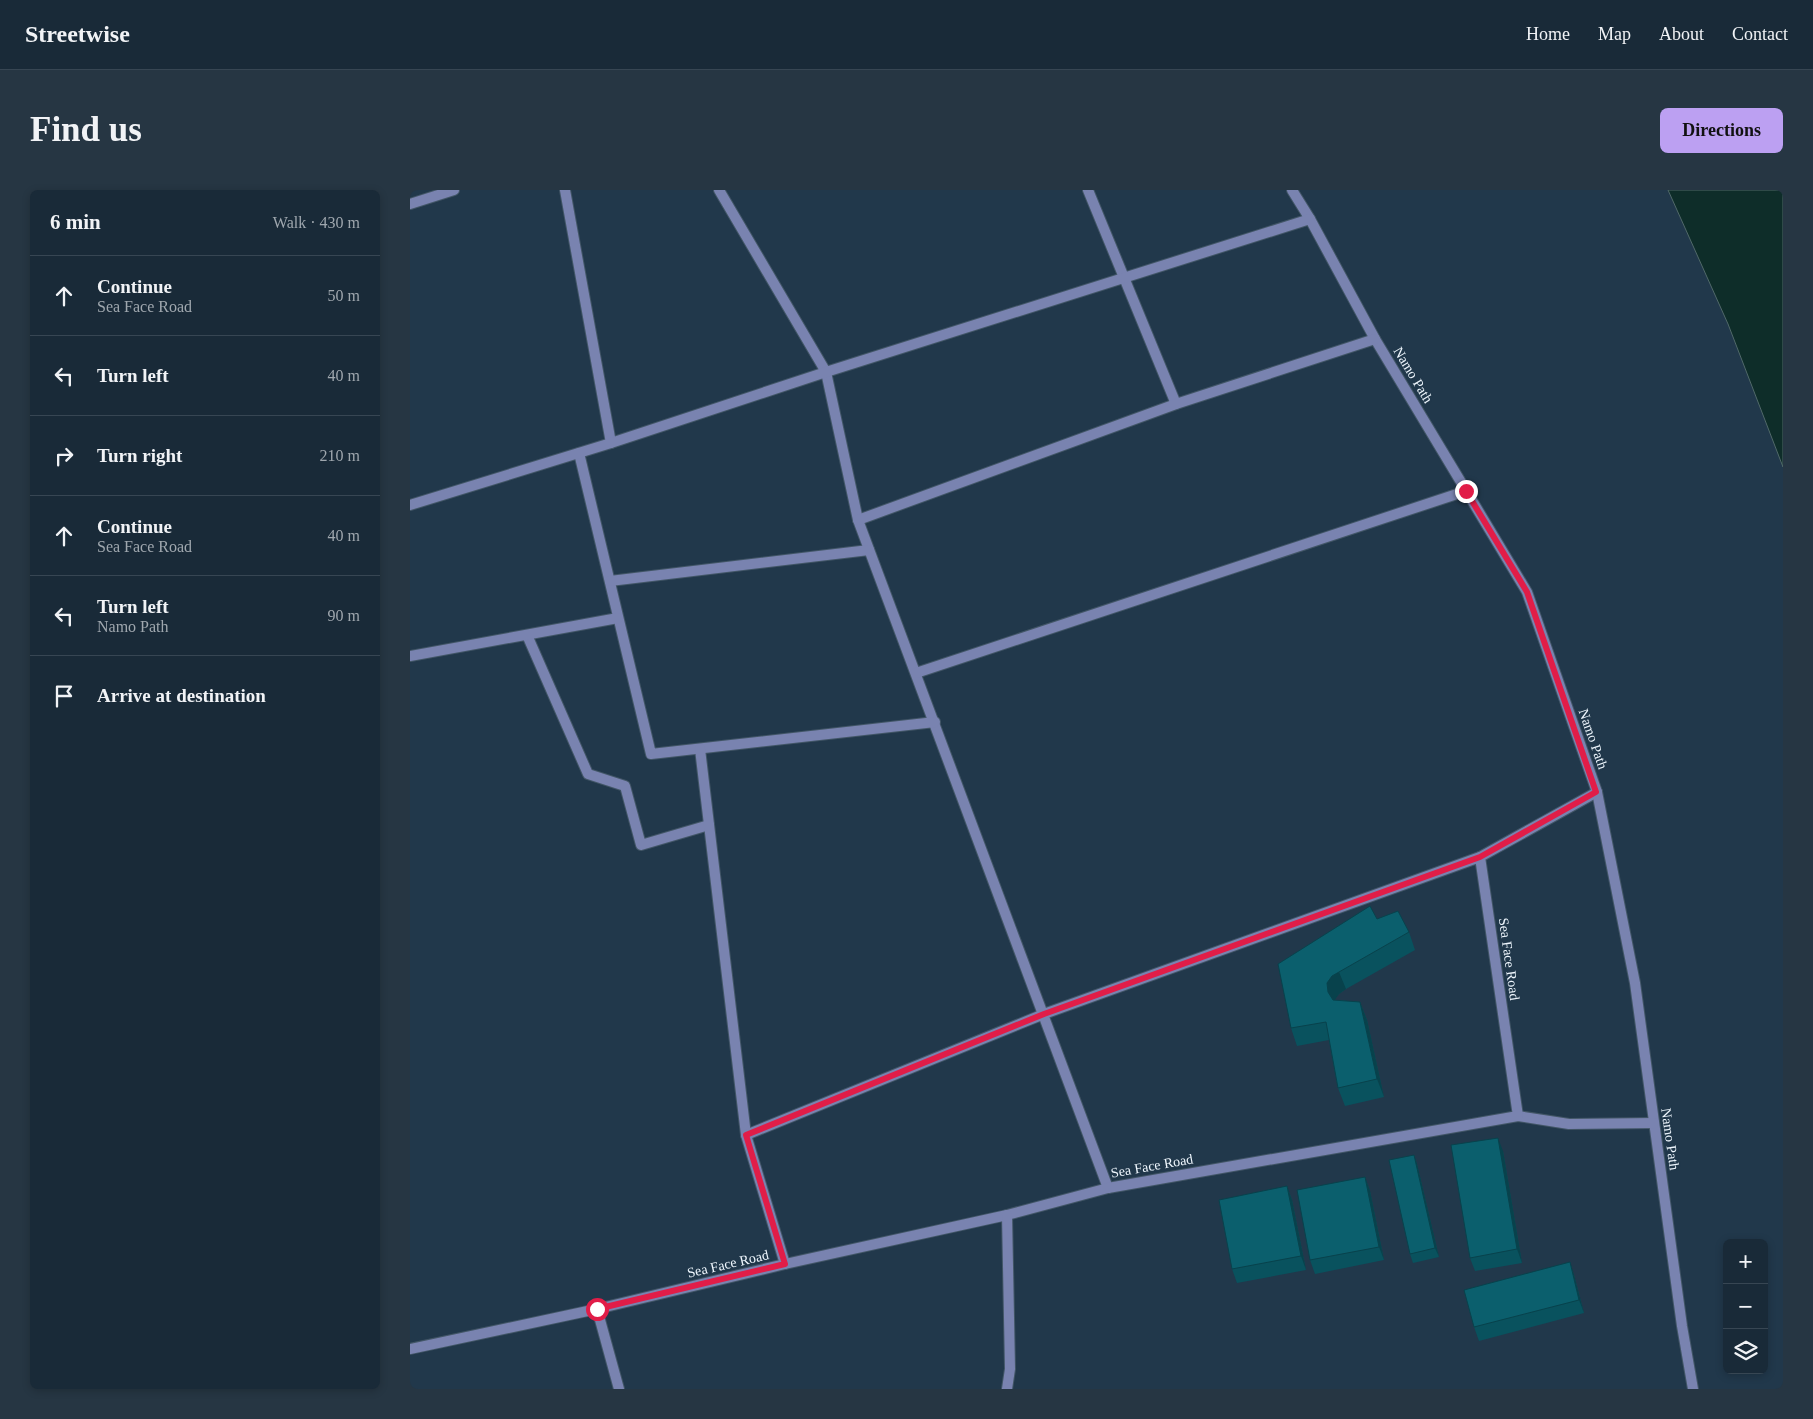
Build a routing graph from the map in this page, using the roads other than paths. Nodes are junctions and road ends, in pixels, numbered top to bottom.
1 (454, 190) edge
2 (565, 190) edge
3 (719, 190) edge
4 (1088, 190) edge
5 (1292, 190) edge
6 (410, 204) edge
7 (1310, 219) junction
8 (1124, 278) junction
9 (1375, 338) junction
10 (826, 372) junction
11 (1176, 404) junction
12 (611, 443) junction
13 (579, 453) junction
14 (1466, 491) junction
15 (410, 506) edge
16 (858, 520) junction
17 (869, 550) junction
18 (610, 581) junction
19 (618, 618) junction
20 (527, 635) junction
21 (410, 656) edge
22 (916, 673) junction
23 (935, 722) junction
24 (700, 749) junction
25 (1596, 792) junction
26 (709, 824) junction
27 (1480, 857) junction
28 (1044, 1014) junction
29 (1518, 1116) junction
30 (1654, 1123) junction
31 (746, 1135) junction
32 (1108, 1188) junction
33 (1007, 1215) junction
34 (785, 1264) junction
35 (597, 1309) junction
36 (410, 1349) edge
37 (619, 1389) edge
38 (1007, 1389) edge
39 (1693, 1389) edge

1 - 6 street
2 - 12 street
3 - 10 street
4 - 8 street
5 - 7 street, Namo Path
7 - 8 street
7 - 9 street, Namo Path
8 - 10 street
8 - 11 street
9 - 11 street
9 - 14 street, Namo Path
10 - 12 street
10 - 16 street
11 - 16 street
12 - 13 street
13 - 15 street
13 - 18 street
14 - 22 street
14 - 25 street, Namo Path
16 - 17 street
17 - 18 street
17 - 22 street
18 - 19 street
19 - 20 street
19 - 24 street
20 - 21 street
20 - 26 street
22 - 23 street
23 - 24 street
23 - 28 street
24 - 26 street
25 - 27 street
25 - 30 street, Namo Path
26 - 31 street
27 - 28 street
27 - 29 street, Sea Face Road
28 - 31 street
28 - 32 street
29 - 30 street
29 - 32 street, Sea Face Road
30 - 39 street, Namo Path
31 - 34 street
32 - 33 street, Sea Face Road
33 - 34 street, Sea Face Road
33 - 38 street
34 - 35 street, Sea Face Road
35 - 36 street, Sea Face Road
35 - 37 street

